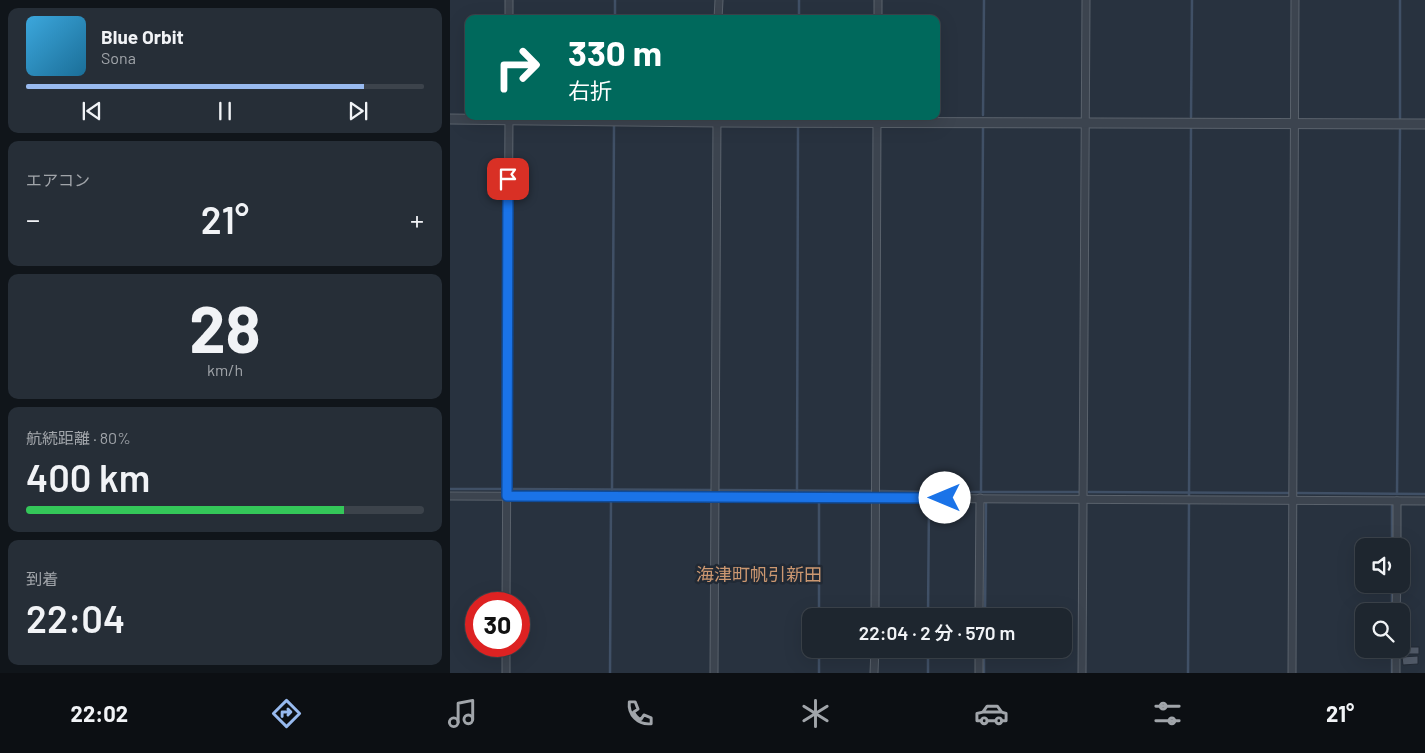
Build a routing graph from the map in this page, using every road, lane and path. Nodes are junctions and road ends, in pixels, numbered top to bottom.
1 (509, 0) edge
2 (718, 0) edge
3 (878, 0) edge
4 (1086, 0) edge
5 (1295, 0) edge
6 (509, 15) edge
7 (718, 15) edge
8 (878, 15) edge
9 (450, 119) edge
10 (465, 119) edge
11 (508, 120) edge
12 (717, 120) edge
13 (877, 120) edge
14 (940, 120) edge
15 (1085, 122) junction
16 (1294, 124) junction
17 (1425, 124) edge
18 (450, 496) edge
19 (507, 496) junction
20 (715, 497) junction
21 (876, 498) junction
22 (980, 498) junction
23 (1084, 499) junction
24 (1293, 499) junction
25 (1397, 501) junction
26 (1425, 501) edge
27 (1397, 538) edge
28 (506, 592) edge
29 (875, 608) edge
30 (980, 608) edge
31 (506, 657) edge
32 (875, 658) edge
33 (979, 658) edge
34 (1396, 658) edge
35 (506, 673) edge
36 (714, 673) edge
37 (874, 673) edge
38 (979, 673) edge
39 (1082, 673) edge
40 (1292, 673) edge
41 (1396, 673) edge

1 - 6 street
2 - 7 street
3 - 8 street
4 - 15 street
5 - 16 street
9 - 10 street
11 - 19 street
12 - 20 street
13 - 21 street
14 - 15 street
15 - 16 street
15 - 23 street
16 - 17 street
16 - 24 street
18 - 19 street
19 - 20 street
19 - 28 street
20 - 21 street
20 - 36 street
21 - 22 street
21 - 29 street
22 - 23 street
22 - 30 street
23 - 24 street
23 - 39 street
24 - 25 street
24 - 40 street
25 - 26 street
25 - 27 street
31 - 35 street
32 - 37 street
33 - 38 street
34 - 41 street

